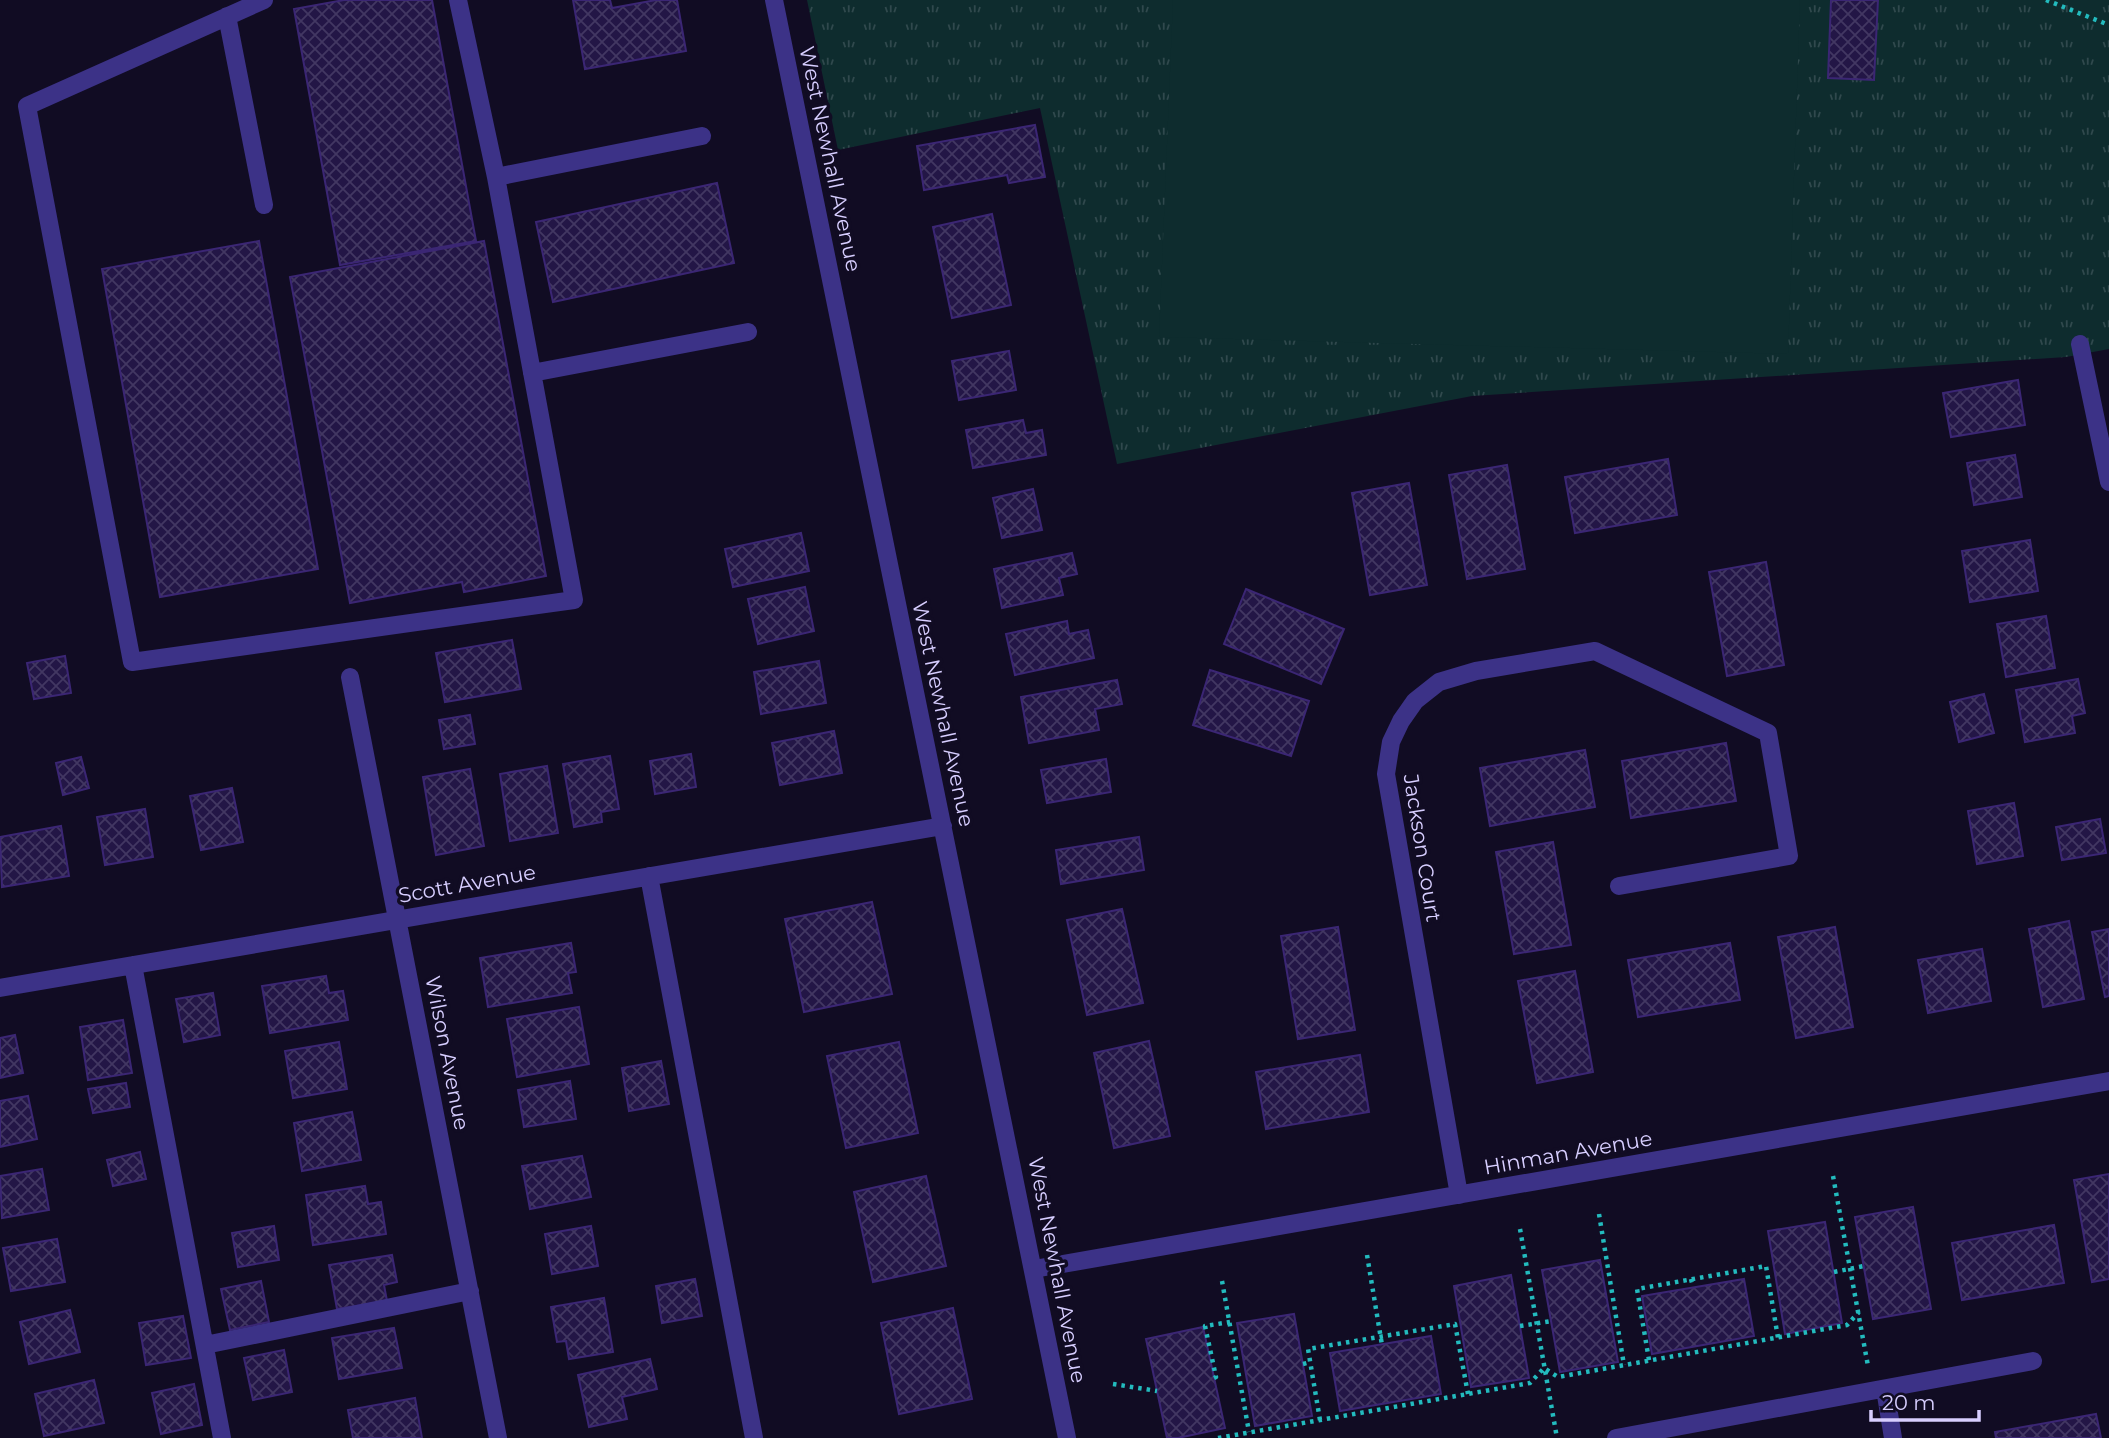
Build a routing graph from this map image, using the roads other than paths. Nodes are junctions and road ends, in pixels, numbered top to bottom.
1 (264, 0) edge
2 (458, 0) edge
3 (774, 0) edge
4 (227, 16) junction
5 (702, 136) dead end
6 (496, 177) junction
7 (264, 205) dead end
8 (748, 332) dead end
9 (2080, 344) dead end
10 (532, 373) junction
11 (2109, 482) edge
12 (350, 677) dead end
13 (943, 826) junction
14 (649, 876) junction
15 (1619, 886) dead end
16 (398, 919) junction
17 (133, 965) junction
18 (0, 988) edge
19 (2109, 1081) edge
20 (1458, 1195) junction
21 (1034, 1269) junction
22 (470, 1291) junction
23 (205, 1345) junction
24 (2033, 1362) dead end
25 (1885, 1389) junction
26 (222, 1438) edge
27 (498, 1438) edge
28 (754, 1438) edge
29 (1068, 1438) edge
30 (1616, 1438) edge
31 (1893, 1438) edge

1 - 4 street
2 - 6 street
3 - 13 street, West Newhall Avenue
4 - 7 street
4 - 10 street
5 - 6 street
6 - 10 street
8 - 10 street
9 - 11 street
12 - 16 street, Wilson Avenue
13 - 14 street, Scott Avenue
13 - 21 street, West Newhall Avenue
14 - 16 street, Scott Avenue
14 - 28 street
15 - 20 street, Jackson Court
16 - 17 street, Scott Avenue
16 - 22 street, Wilson Avenue
17 - 18 street, Scott Avenue
17 - 23 street
19 - 20 street, Hinman Avenue
20 - 21 street, Hinman Avenue
21 - 29 street, West Newhall Avenue
22 - 23 street
22 - 27 street, Wilson Avenue
23 - 26 street
24 - 25 street
25 - 30 street
25 - 31 street

